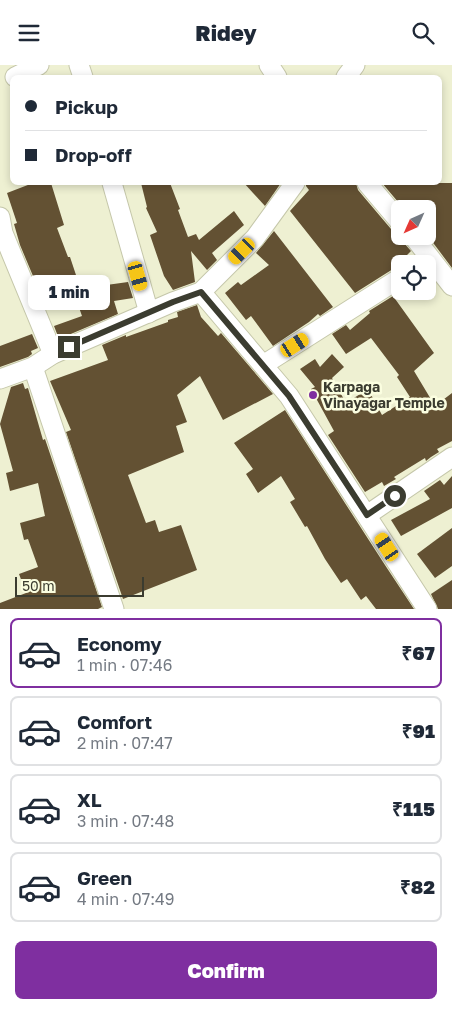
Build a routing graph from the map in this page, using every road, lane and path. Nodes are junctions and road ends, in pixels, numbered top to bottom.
1 (40, 65) edge
2 (20, 75) edge
3 (113, 185) edge
4 (294, 185) edge
5 (368, 185) edge
6 (391, 211) edge
7 (0, 217) edge
8 (436, 270) edge
9 (391, 285) edge
10 (452, 286) edge
11 (201, 292) junction
12 (148, 313) junction
13 (53, 354) junction
14 (263, 365) junction
15 (33, 367) junction
16 (0, 379) edge
17 (452, 457) edge
18 (367, 515) junction
19 (114, 609) edge
20 (427, 609) edge

1 - 2 street
3 - 12 street
4 - 11 street
5 - 6 street
7 - 13 street
8 - 10 street
9 - 14 street
11 - 12 street
11 - 14 street
12 - 13 street
13 - 15 street
14 - 18 street
15 - 16 street
15 - 19 street
17 - 18 street
18 - 20 street

